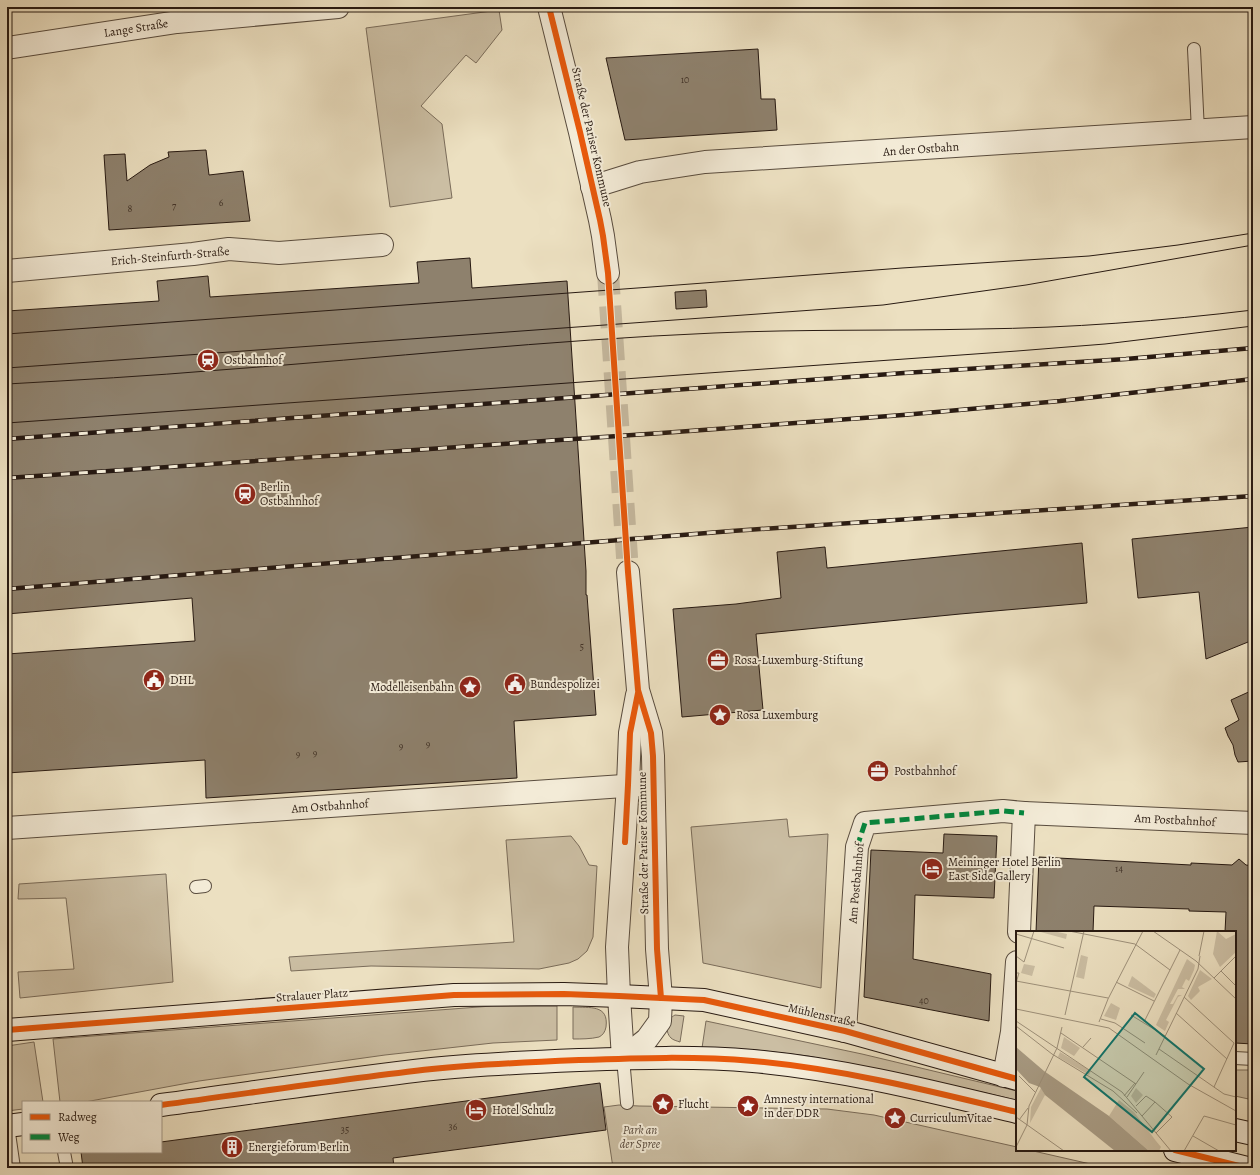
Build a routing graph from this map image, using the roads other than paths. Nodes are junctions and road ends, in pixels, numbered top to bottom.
1 (338, 7) edge
2 (549, 7) edge
3 (176, 15) edge
4 (7, 48) edge
5 (1194, 49) dead end
6 (1253, 127) edge
7 (1198, 131) junction
8 (592, 187) junction
9 (382, 245) dead end
10 (7, 271) edge
11 (608, 273) tunnel mouth
12 (628, 572) tunnel mouth
13 (638, 690) junction
14 (653, 784) junction
15 (628, 785) junction
16 (1024, 813) junction
17 (1253, 823) edge
18 (7, 828) edge
19 (1019, 931) edge
20 (1016, 976) edge
21 (619, 996) junction
22 (661, 998) junction
23 (7, 1030) edge
24 (845, 1031) junction
25 (624, 1058) junction
26 (1236, 1058) edge
27 (1253, 1058) edge
28 (1011, 1077) edge
29 (627, 1103) dead end
30 (162, 1105) edge
31 (1016, 1112) edge
32 (13, 1125) edge
33 (1236, 1130) edge
34 (1253, 1134) edge
35 (1179, 1151) edge
36 (64, 1153) edge
37 (14, 1168) edge
38 (67, 1168) edge
39 (1247, 1168) edge

1 - 3 street, Lange Straße
2 - 8 street, Straße der Pariser Kommune
3 - 4 street, Lange Straße
5 - 7 lane
6 - 7 street, An der Ostbahn
7 - 8 street, An der Ostbahn
8 - 11 street, Straße der Pariser Kommune
9 - 10 street, Erich-Steinfurth-Straße
12 - 13 street, Straße der Pariser Kommune
13 - 14 street, Straße der Pariser Kommune
13 - 15 street, Straße der Pariser Kommune
14 - 15 street, Am Ostbahnhof
14 - 22 street, Straße der Pariser Kommune
15 - 18 street, Am Ostbahnhof
15 - 21 street, Straße der Pariser Kommune
16 - 17 street, Am Postbahnhof
16 - 19 street
16 - 24 street, Am Postbahnhof
20 - 28 street
21 - 22 street, Mühlenstraße
21 - 23 street, Stralauer Platz
21 - 25 street, Straße der Pariser Kommune
22 - 24 street, Mühlenstraße
22 - 25 street, Straße der Pariser Kommune
24 - 28 street, Mühlenstraße
25 - 29 lane
25 - 30 street
25 - 31 street
26 - 27 lane
32 - 37 lane
33 - 34 street
35 - 39 street
36 - 38 lane

